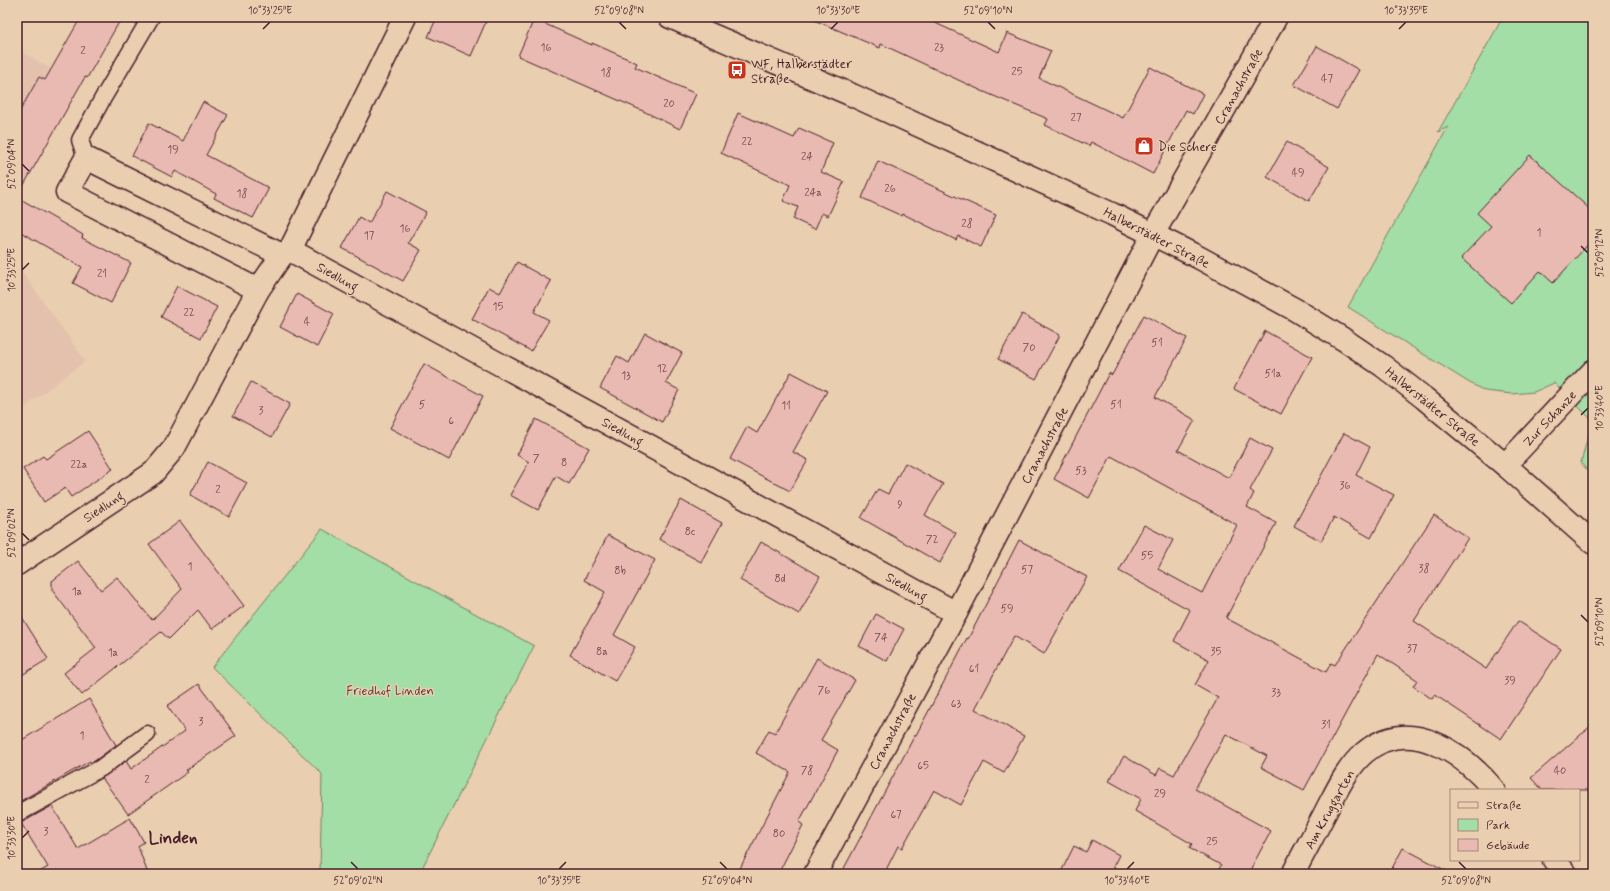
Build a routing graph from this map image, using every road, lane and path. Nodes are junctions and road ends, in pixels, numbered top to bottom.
1 (151, 17) edge
2 (406, 17) edge
3 (670, 17) edge
4 (1276, 17) edge
5 (86, 158) junction
6 (1153, 234) junction
7 (286, 252) junction
8 (258, 290) junction
9 (1593, 371) edge
10 (1506, 465) junction
11 (1593, 543) edge
12 (17, 564) edge
13 (956, 612) junction
14 (147, 734) dead end
15 (1493, 789) edge
16 (17, 814) edge
17 (1555, 861) edge
18 (815, 874) edge
19 (1293, 874) edge
20 (1566, 874) edge

1 - 5 lane
2 - 7 street, Siedlung
3 - 6 street, Halberstädter Straße
4 - 6 street, Cranachstraße
5 - 7 street, Siedlung
5 - 8 street
6 - 10 street, Halberstädter Straße
6 - 13 street, Cranachstraße
7 - 8 street, Siedlung
7 - 13 street, Siedlung
8 - 12 street, Siedlung
9 - 10 street, Zur Schanze
10 - 11 street, Halberstädter Straße
13 - 18 street, Cranachstraße
14 - 16 lane
15 - 19 street, Am Kruggarten
17 - 20 street

